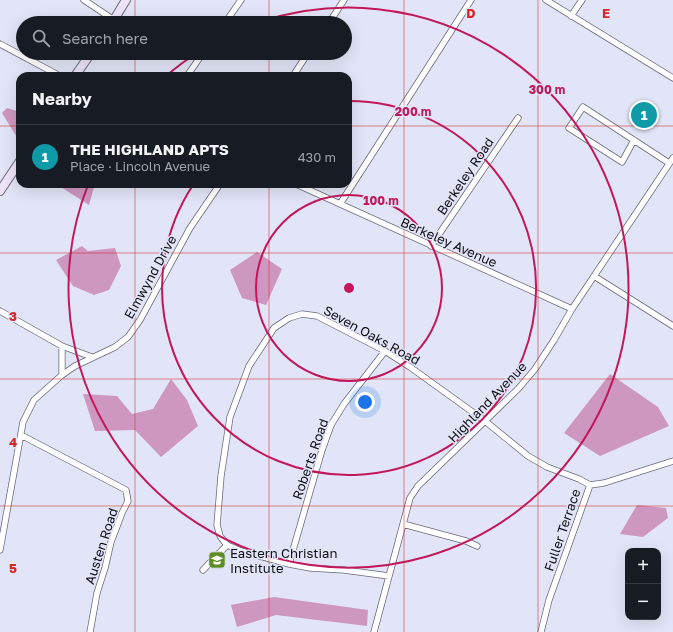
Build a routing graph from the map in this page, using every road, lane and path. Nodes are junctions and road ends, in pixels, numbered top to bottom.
1 (84, 0) edge
2 (126, 0) edge
3 (241, 0) edge
4 (344, 0) edge
5 (471, 0) edge
6 (546, 0) edge
7 (582, 0) edge
8 (105, 16) edge
9 (117, 16) edge
10 (230, 16) edge
11 (334, 16) edge
12 (571, 16) junction
13 (0, 44) edge
14 (16, 53) edge
15 (30, 60) edge
16 (86, 60) edge
17 (198, 60) edge
18 (303, 60) edge
19 (52, 72) edge
20 (78, 72) edge
21 (190, 72) edge
22 (296, 72) edge
23 (673, 78) edge
24 (518, 118) dead end
25 (634, 140) junction
26 (673, 158) edge
27 (669, 163) junction
28 (16, 166) edge
29 (352, 185) edge
30 (217, 188) edge
31 (305, 188) edge
32 (350, 188) edge
33 (0, 191) edge
34 (340, 204) junction
35 (431, 246) junction
36 (594, 276) junction
37 (572, 309) junction
38 (0, 311) edge
39 (673, 326) edge
40 (62, 346) junction
41 (385, 351) junction
42 (92, 357) junction
43 (62, 375) junction
44 (485, 421) junction
45 (21, 435) junction
46 (673, 461) edge
47 (590, 485) junction
48 (403, 524) junction
49 (226, 545) junction
50 (476, 546) dead end
51 (0, 550) edge
52 (289, 564) junction
53 (203, 570) dead end
54 (389, 576) junction
55 (90, 632) edge
56 (374, 632) edge
57 (541, 632) edge

1 - 8 street
2 - 9 street
3 - 10 street
4 - 11 street
5 - 29 street
6 - 12 street
7 - 12 street
12 - 23 street
13 - 14 street
15 - 19 street
16 - 20 street
17 - 21 street
18 - 22 street
24 - 35 street, Berkeley Road
25 - 25 street
25 - 27 street
26 - 27 street, Highland Avenue
27 - 36 street, Highland Avenue
28 - 33 street
30 - 42 street, Elmwynd Drive
31 - 34 street, Berkeley Avenue
32 - 34 street
34 - 35 street, Berkeley Avenue
35 - 37 street, Berkeley Avenue
36 - 37 street, Highland Avenue
36 - 39 street
37 - 44 street, Highland Avenue
38 - 40 street
40 - 42 street
40 - 43 street
41 - 44 street, Seven Oaks Road
41 - 49 street, Seven Oaks Road
41 - 52 street, Roberts Road
42 - 43 street, Elmwynd Drive
43 - 45 street, Elmwynd Drive
44 - 47 street, Fuller Terrace
44 - 48 street, Highland Avenue
45 - 51 street, Elmwynd Drive
45 - 55 street, Austen Road
46 - 47 street
47 - 57 street, Fuller Terrace
48 - 50 street
48 - 54 street, Highland Avenue
49 - 52 street
49 - 53 street
52 - 54 street
54 - 56 street, Highland Avenue

